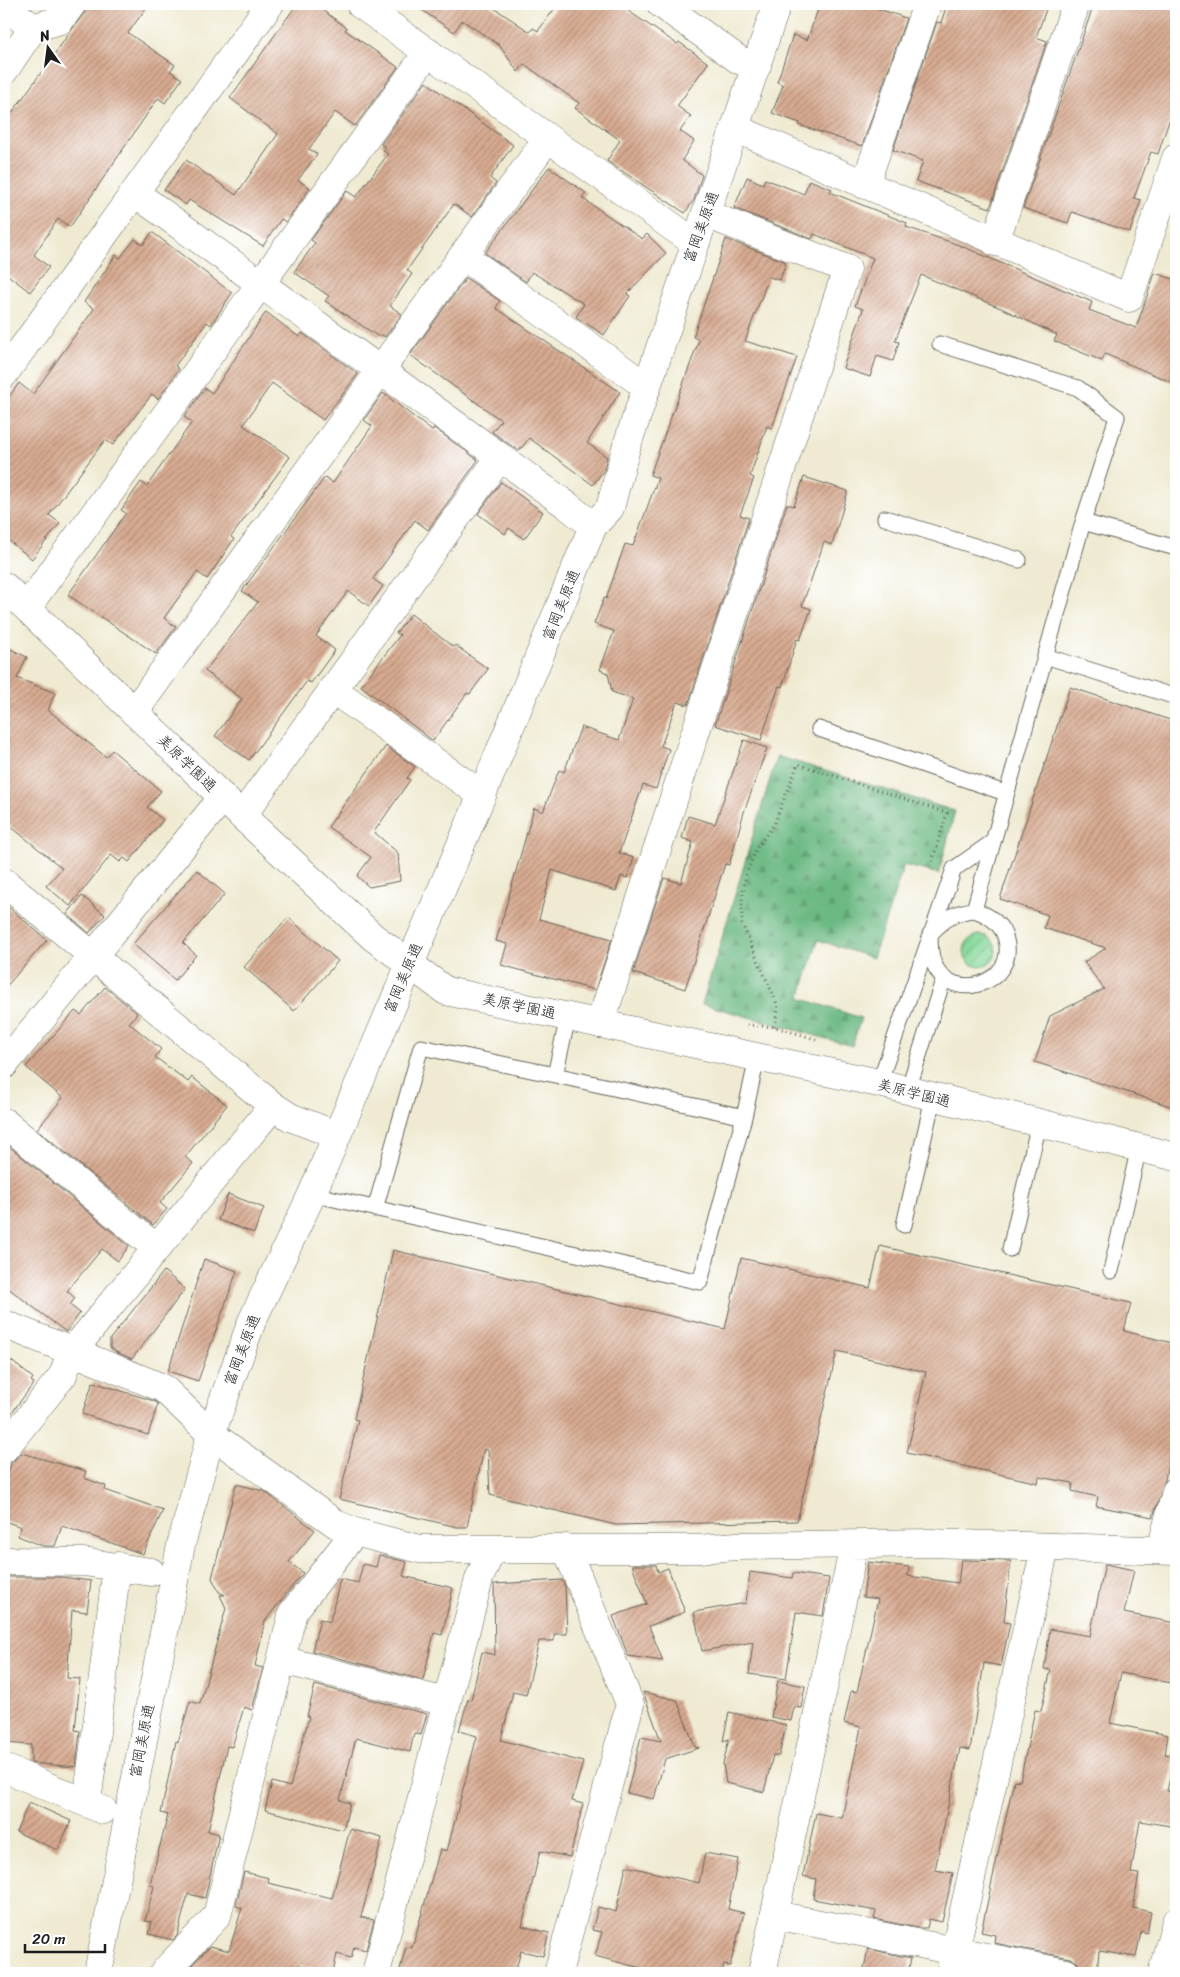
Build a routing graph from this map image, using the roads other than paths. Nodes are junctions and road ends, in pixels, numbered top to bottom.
1 (72, 4) edge
2 (270, 4) edge
3 (360, 4) edge
4 (661, 4) edge
5 (777, 4) edge
6 (928, 4) edge
7 (1076, 4) edge
8 (4, 5) edge
9 (33, 28) junction
10 (428, 52) junction
11 (757, 66) junction
12 (4, 71) edge
13 (736, 129) junction
14 (547, 139) junction
15 (1176, 158) edge
16 (865, 185) junction
17 (135, 193) junction
18 (706, 214) junction
19 (995, 242) junction
20 (695, 243) junction
21 (463, 256) junction
22 (262, 284) junction
23 (940, 344) dead end
24 (380, 370) junction
25 (4, 374) edge
26 (647, 387) junction
27 (500, 457) junction
28 (885, 518) dead end
29 (1083, 522) junction
30 (593, 526) junction
31 (1176, 548) edge
32 (1019, 560) dead end
33 (4, 586) edge
34 (27, 607) junction
35 (1045, 656) junction
36 (332, 689) junction
37 (1176, 697) edge
38 (134, 712) junction
39 (819, 729) dead end
40 (1005, 793) junction
41 (482, 795) junction
42 (223, 797) junction
43 (242, 816) junction
44 (991, 843) junction
45 (4, 882) edge
46 (974, 910) junction
47 (930, 934) junction
48 (92, 956) junction
49 (409, 963) junction
50 (944, 977) junction
51 (568, 1017) junction
52 (600, 1024) junction
53 (757, 1058) junction
54 (4, 1065) edge
55 (555, 1075) junction
56 (880, 1083) junction
57 (920, 1094) junction
58 (272, 1106) junction
59 (744, 1117) junction
60 (4, 1122) edge
61 (1039, 1123) junction
62 (336, 1135) junction
63 (1139, 1148) junction
64 (1176, 1157) edge
65 (312, 1194) junction
66 (375, 1209) junction
67 (904, 1225) dead end
68 (156, 1248) junction
69 (1010, 1249) dead end
70 (1111, 1272) dead end
71 (4, 1324) edge
72 (71, 1352) junction
73 (211, 1434) junction
74 (4, 1449) edge
75 (1176, 1491) edge
76 (355, 1532) junction
77 (854, 1545) junction
78 (566, 1548) junction
79 (1045, 1548) junction
80 (492, 1549) junction
81 (1169, 1550) edge
82 (4, 1561) edge
83 (117, 1566) junction
84 (151, 1572) dead end
85 (282, 1660) junction
86 (446, 1702) junction
87 (4, 1768) edge
88 (774, 1915) junction
89 (1176, 1922) edge
90 (953, 1962) edge
91 (98, 1973) edge
92 (163, 1973) edge
93 (376, 1973) edge
94 (558, 1973) edge
95 (762, 1973) edge
96 (1066, 1973) edge
97 (1162, 1973) edge

1 - 9 street
2 - 17 street
3 - 10 street
4 - 11 street
5 - 11 street, 富岡美原通
6 - 16 street
7 - 19 street
8 - 9 street
9 - 12 street
10 - 14 street
10 - 22 street
11 - 13 street, 富岡美原通
13 - 16 street
13 - 18 street, 富岡美原通
14 - 20 street
14 - 21 street
15 - 19 street
16 - 19 street
17 - 22 street
17 - 25 street
18 - 20 street, 富岡美原通
18 - 52 street
20 - 26 street, 富岡美原通
21 - 24 street
21 - 26 street
22 - 24 street
22 - 34 street
23 - 29 lane
24 - 27 street
24 - 38 street
26 - 30 street, 富岡美原通
27 - 30 street
27 - 36 street
28 - 32 lane
29 - 31 lane
29 - 35 lane
30 - 41 street, 富岡美原通
33 - 34 street, 美原学園通
34 - 38 street, 美原学園通
35 - 37 lane
35 - 40 lane
36 - 41 street
36 - 43 street
38 - 42 street, 美原学園通
39 - 40 lane
40 - 44 lane
41 - 49 street, 富岡美原通
42 - 43 street, 美原学園通
42 - 48 street
43 - 49 street, 美原学園通
44 - 46 lane
44 - 47 lane
45 - 48 street
46 - 47 lane
46 - 50 lane
47 - 50 lane
47 - 56 lane
48 - 54 street
48 - 58 street
49 - 51 street, 美原学園通
49 - 62 street, 富岡美原通
50 - 57 lane
51 - 52 street, 美原学園通
51 - 55 lane
52 - 53 street, 美原学園通
53 - 56 street, 美原学園通
53 - 59 lane
55 - 59 lane
55 - 66 lane
56 - 57 street, 美原学園通
57 - 61 street, 美原学園通
57 - 67 lane
58 - 62 street
58 - 68 street
59 - 66 lane
60 - 68 street
61 - 63 street, 美原学園通
61 - 69 lane
62 - 65 street, 富岡美原通
63 - 64 street, 美原学園通
63 - 70 lane
65 - 66 lane
65 - 73 street, 富岡美原通
68 - 72 street
71 - 72 street
72 - 73 street
72 - 74 street
73 - 76 street
73 - 91 street, 富岡美原通
75 - 81 street
76 - 80 street
76 - 85 street
77 - 78 street
77 - 79 street
77 - 88 street
78 - 80 street
78 - 94 street
79 - 81 street
79 - 90 street
80 - 86 street
82 - 83 street
83 - 84 street
83 - 87 street
85 - 86 street
85 - 92 street
86 - 93 street
88 - 90 street
88 - 95 street
89 - 97 street
90 - 96 street

